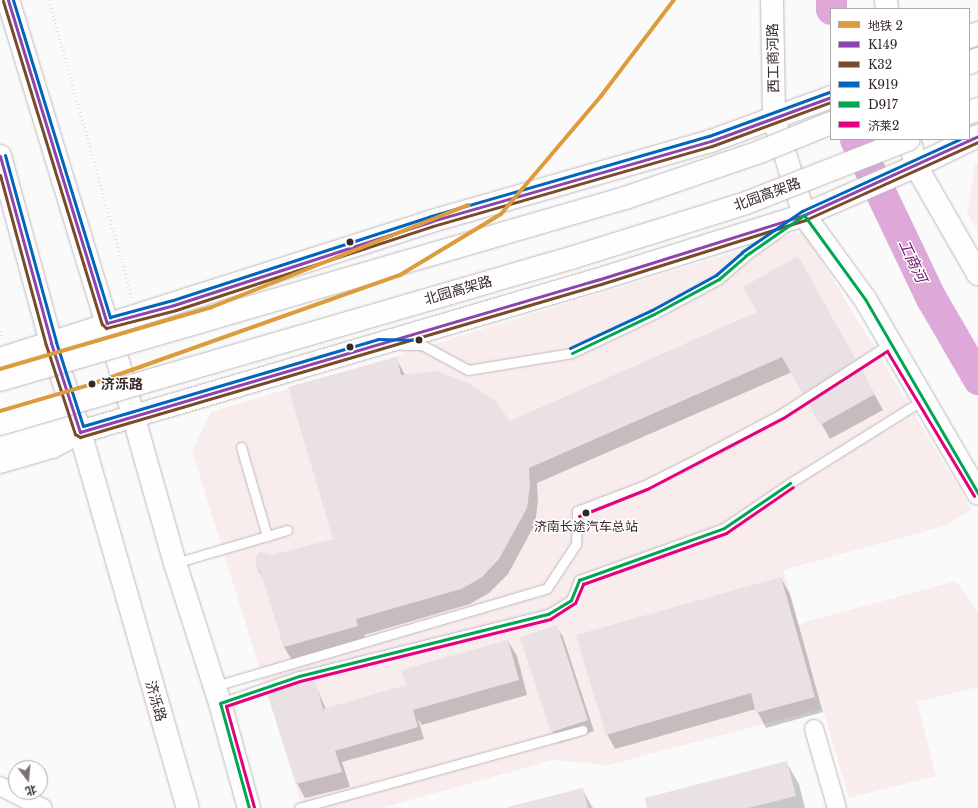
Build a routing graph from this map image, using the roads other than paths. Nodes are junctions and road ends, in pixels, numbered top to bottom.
1 (8, 0) edge
2 (772, 0) edge
3 (830, 97) edge
4 (774, 119) junction
5 (830, 123) edge
6 (906, 140) edge
7 (909, 140) edge
8 (970, 140) edge
9 (0, 156) edge
10 (907, 170) junction
11 (804, 215) junction
12 (978, 274) edge
13 (107, 323) junction
14 (51, 343) junction
15 (379, 344) junction
16 (889, 344) junction
17 (0, 359) edge
18 (0, 380) edge
19 (923, 400) junction
20 (132, 417) junction
21 (0, 424) edge
22 (80, 432) junction
23 (0, 442) edge
24 (241, 447) dead end
25 (0, 462) edge
26 (978, 493) edge
27 (287, 530) dead end
28 (267, 536) junction
29 (175, 563) junction
30 (218, 694) junction
31 (814, 729) dead end
32 (582, 730) dead end
33 (0, 786) edge
34 (44, 808) edge
35 (188, 808) edge
36 (249, 808) edge
37 (299, 808) edge
38 (837, 808) edge

1 - 13 main road
2 - 4 main road, 西工商河路
3 - 4 main road
4 - 11 main road, 西工商河路
4 - 13 main road
5 - 18 main road, bridge
6 - 21 main road, 北园高架路, bridge
7 - 10 main road
8 - 10 main road
9 - 14 main road, 济泺路
10 - 11 main road
10 - 12 main road
11 - 15 main road
11 - 15 lane
11 - 16 main road, 西工商河路
13 - 14 main road
13 - 20 main road
14 - 17 main road
14 - 22 main road, 济泺路
15 - 20 main road
16 - 19 main road, 西工商河路
16 - 30 lane
19 - 26 main road, 西工商河路
19 - 30 lane
20 - 22 main road
20 - 29 main road
22 - 23 main road
22 - 25 main road
22 - 35 main road, 济泺路
24 - 28 lane
27 - 28 lane
28 - 29 lane
29 - 30 main road
30 - 36 main road
31 - 38 street
32 - 37 lane
33 - 34 street

